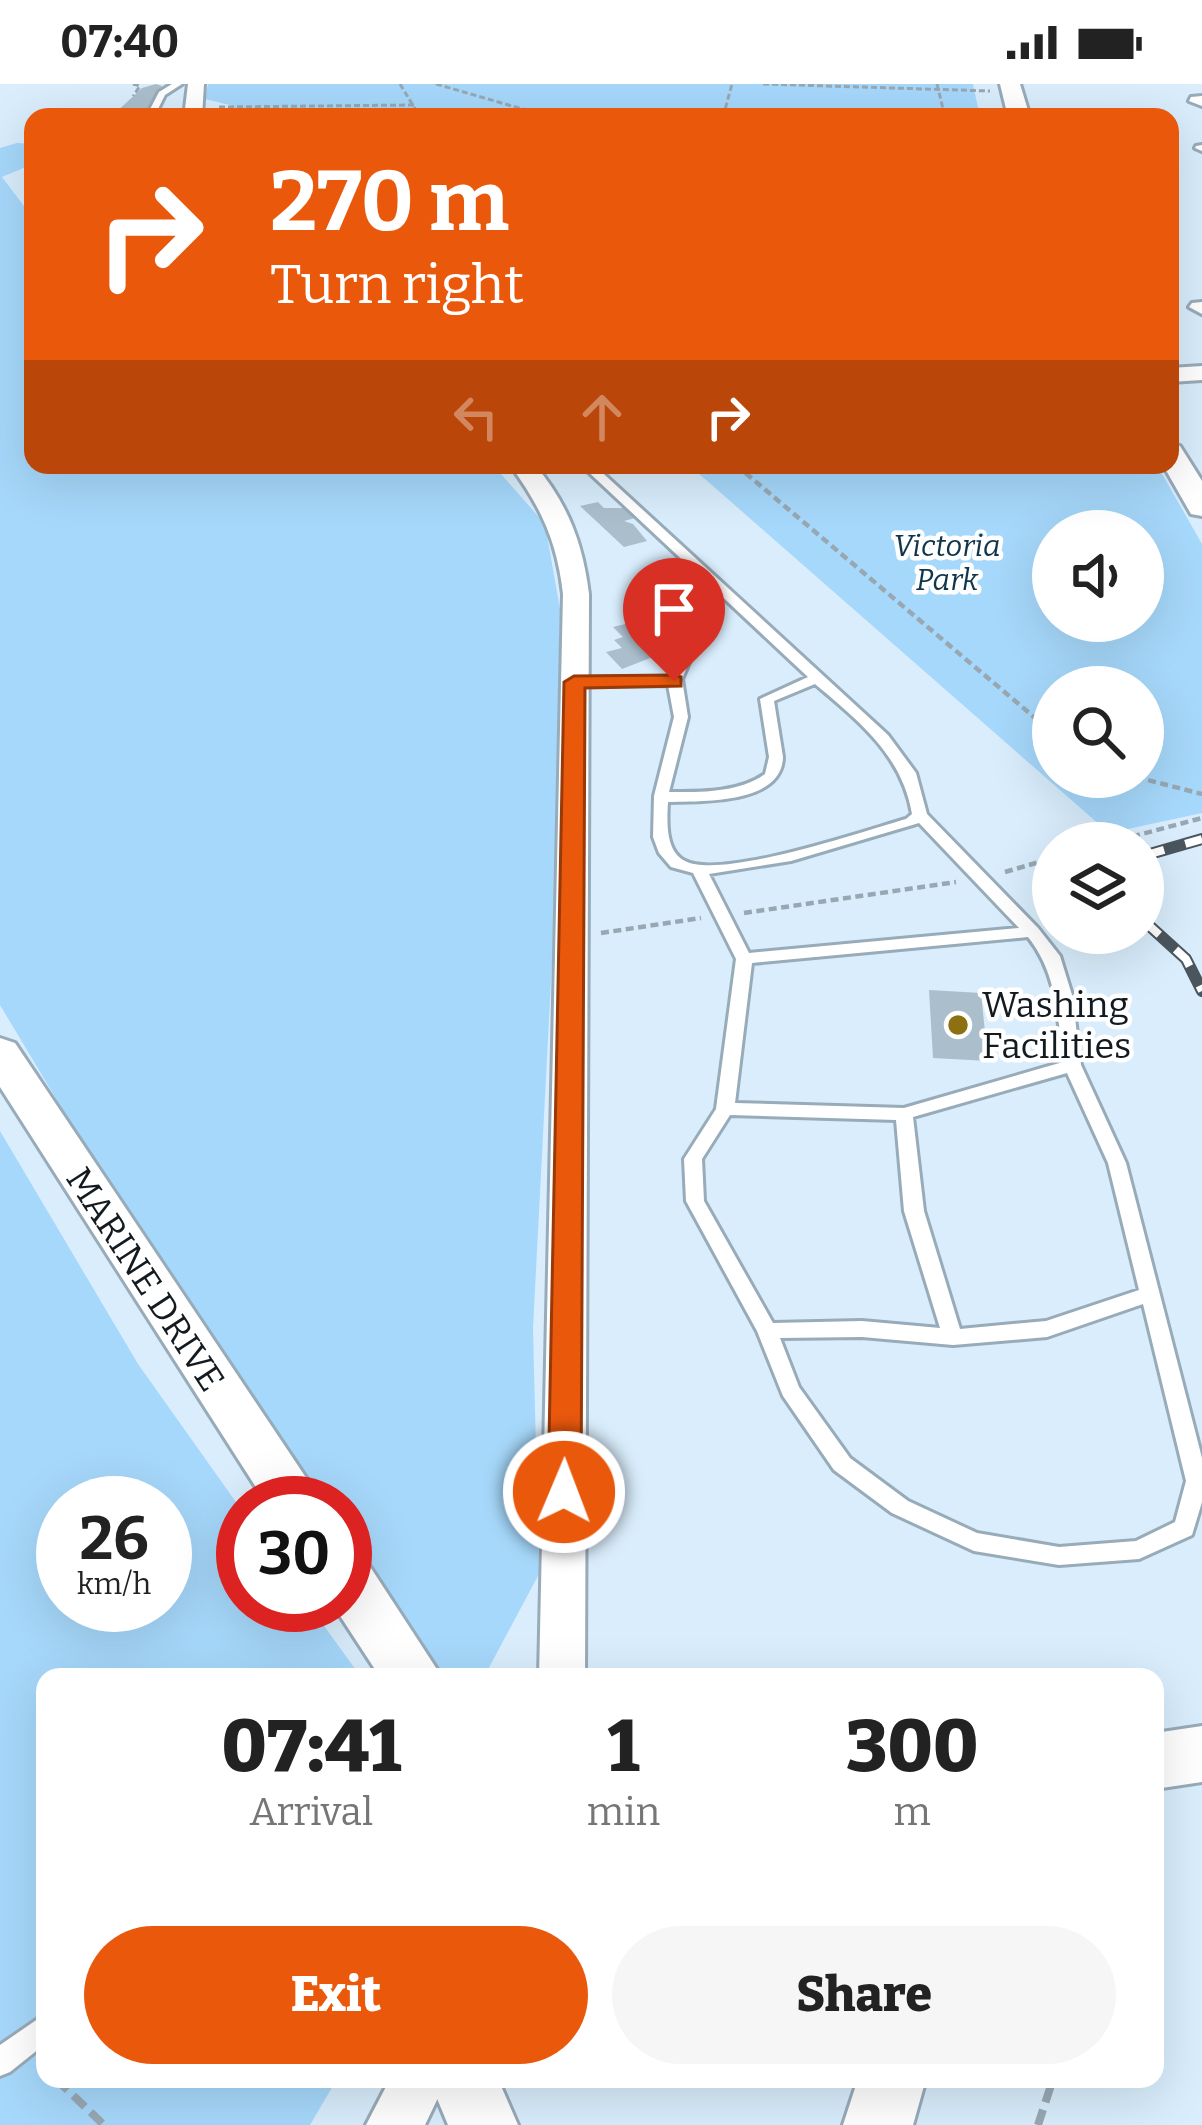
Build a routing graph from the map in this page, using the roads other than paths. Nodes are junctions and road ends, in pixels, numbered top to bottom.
1 (178, 84) edge
2 (155, 108) edge
3 (1179, 467) edge
4 (529, 474) edge
5 (597, 474) edge
6 (1202, 507) edge
7 (714, 585) junction
8 (817, 678) junction
9 (674, 681) junction
10 (574, 682) junction
11 (662, 797) junction
12 (920, 815) junction
13 (700, 872) junction
14 (1032, 932) joint
15 (1050, 954) edge
16 (744, 959) junction
17 (0, 1053) edge
18 (1072, 1065) junction
19 (724, 1109) junction
20 (904, 1114) junction
21 (1148, 1295) junction
22 (767, 1330) junction
23 (952, 1337) junction
24 (278, 1476) edge
25 (372, 1616) edge
26 (407, 1668) edge
27 (562, 1668) edge
28 (1202, 1754) edge
29 (1164, 1760) edge
30 (36, 2034) edge
31 (0, 2062) edge
32 (415, 2088) edge
33 (467, 2088) edge
34 (394, 2125) edge
35 (483, 2125) edge

1 - 2 lane
3 - 6 street
4 - 10 street
5 - 7 lane
7 - 8 lane
7 - 9 lane
8 - 11 lane
8 - 12 lane
9 - 10 lane
9 - 11 lane
10 - 27 street
11 - 13 lane
12 - 13 lane
12 - 14 lane
13 - 16 lane
14 - 16 lane
15 - 18 lane
16 - 19 lane
17 - 24 street, MARINE DRIVE
18 - 20 lane
18 - 21 lane
19 - 20 lane
19 - 22 lane
20 - 23 lane
21 - 22 lane
21 - 23 lane
22 - 23 lane
25 - 26 street
28 - 29 street
30 - 31 lane
32 - 34 street
33 - 35 street

